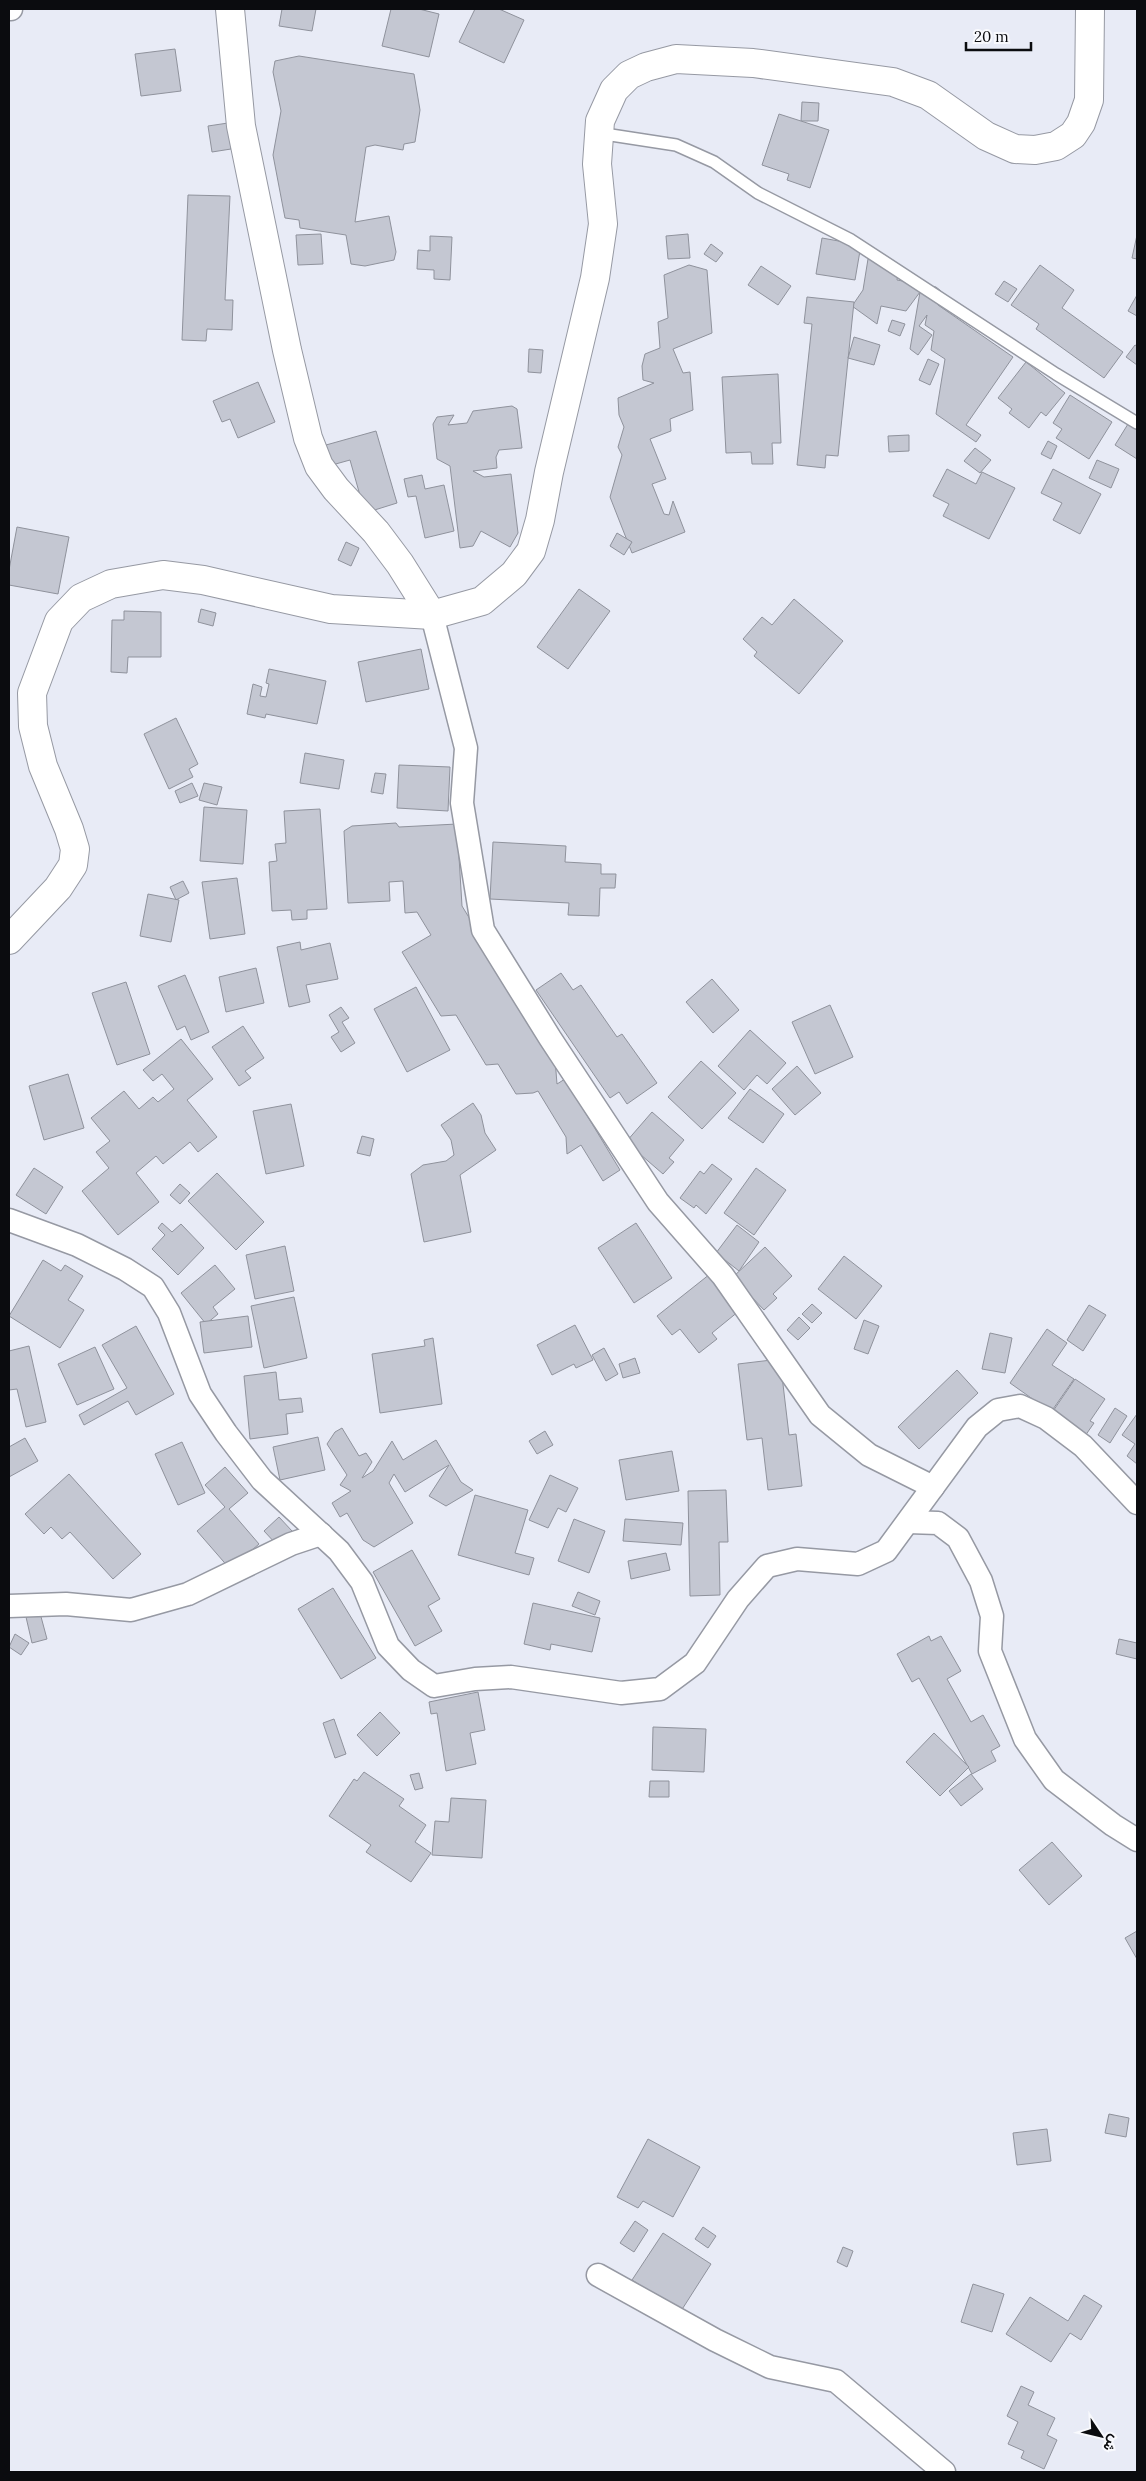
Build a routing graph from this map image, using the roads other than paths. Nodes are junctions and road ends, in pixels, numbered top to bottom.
1 (230, 9) edge
2 (1090, 9) edge
3 (598, 133) junction
4 (1137, 423) edge
5 (432, 615) junction
6 (9, 940) edge
7 (9, 1220) edge
8 (933, 1487) junction
9 (1137, 1504) edge
10 (908, 1522) junction
11 (321, 1534) junction
12 (9, 1606) edge
13 (1137, 1840) edge
14 (598, 2276) dead end
15 (944, 2472) edge

1 - 5 main road
2 - 3 main road
3 - 4 lane
3 - 5 main road
5 - 6 main road
5 - 8 street
7 - 11 street
8 - 9 street
8 - 10 street
10 - 11 street
10 - 13 street
11 - 12 street
14 - 15 street

